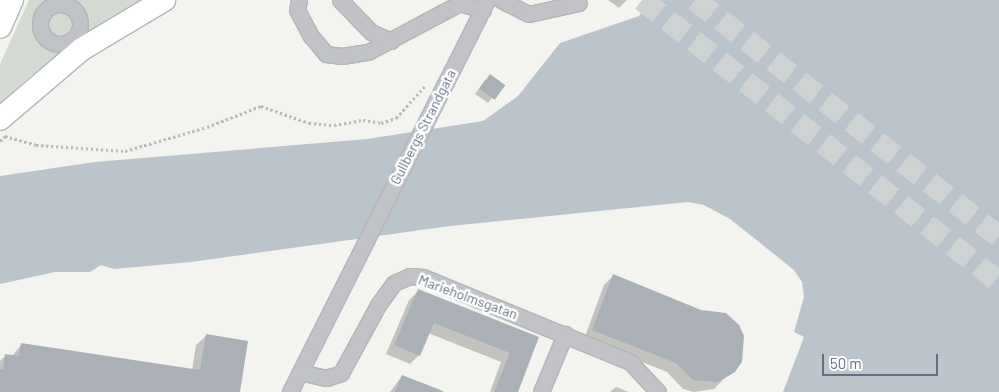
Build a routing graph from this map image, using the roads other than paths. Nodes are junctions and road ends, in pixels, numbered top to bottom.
1 (12, 0) edge
2 (164, 0) edge
3 (299, 0) edge
4 (340, 0) edge
5 (501, 0) edge
6 (580, 4) dead end
7 (485, 5) edge
8 (0, 27) edge
9 (391, 41) junction
10 (0, 119) edge
11 (565, 334) junction
12 (300, 372) junction
13 (290, 392) edge
14 (541, 392) edge
15 (658, 392) edge

1 - 8 highway
2 - 10 highway
3 - 9 street
4 - 9 street
5 - 6 street
7 - 9 street
7 - 12 street, Gullbergs Strandgata
11 - 12 street, Marieholmsgatan
11 - 14 street
11 - 15 street, Marieholmsgatan
12 - 13 street

